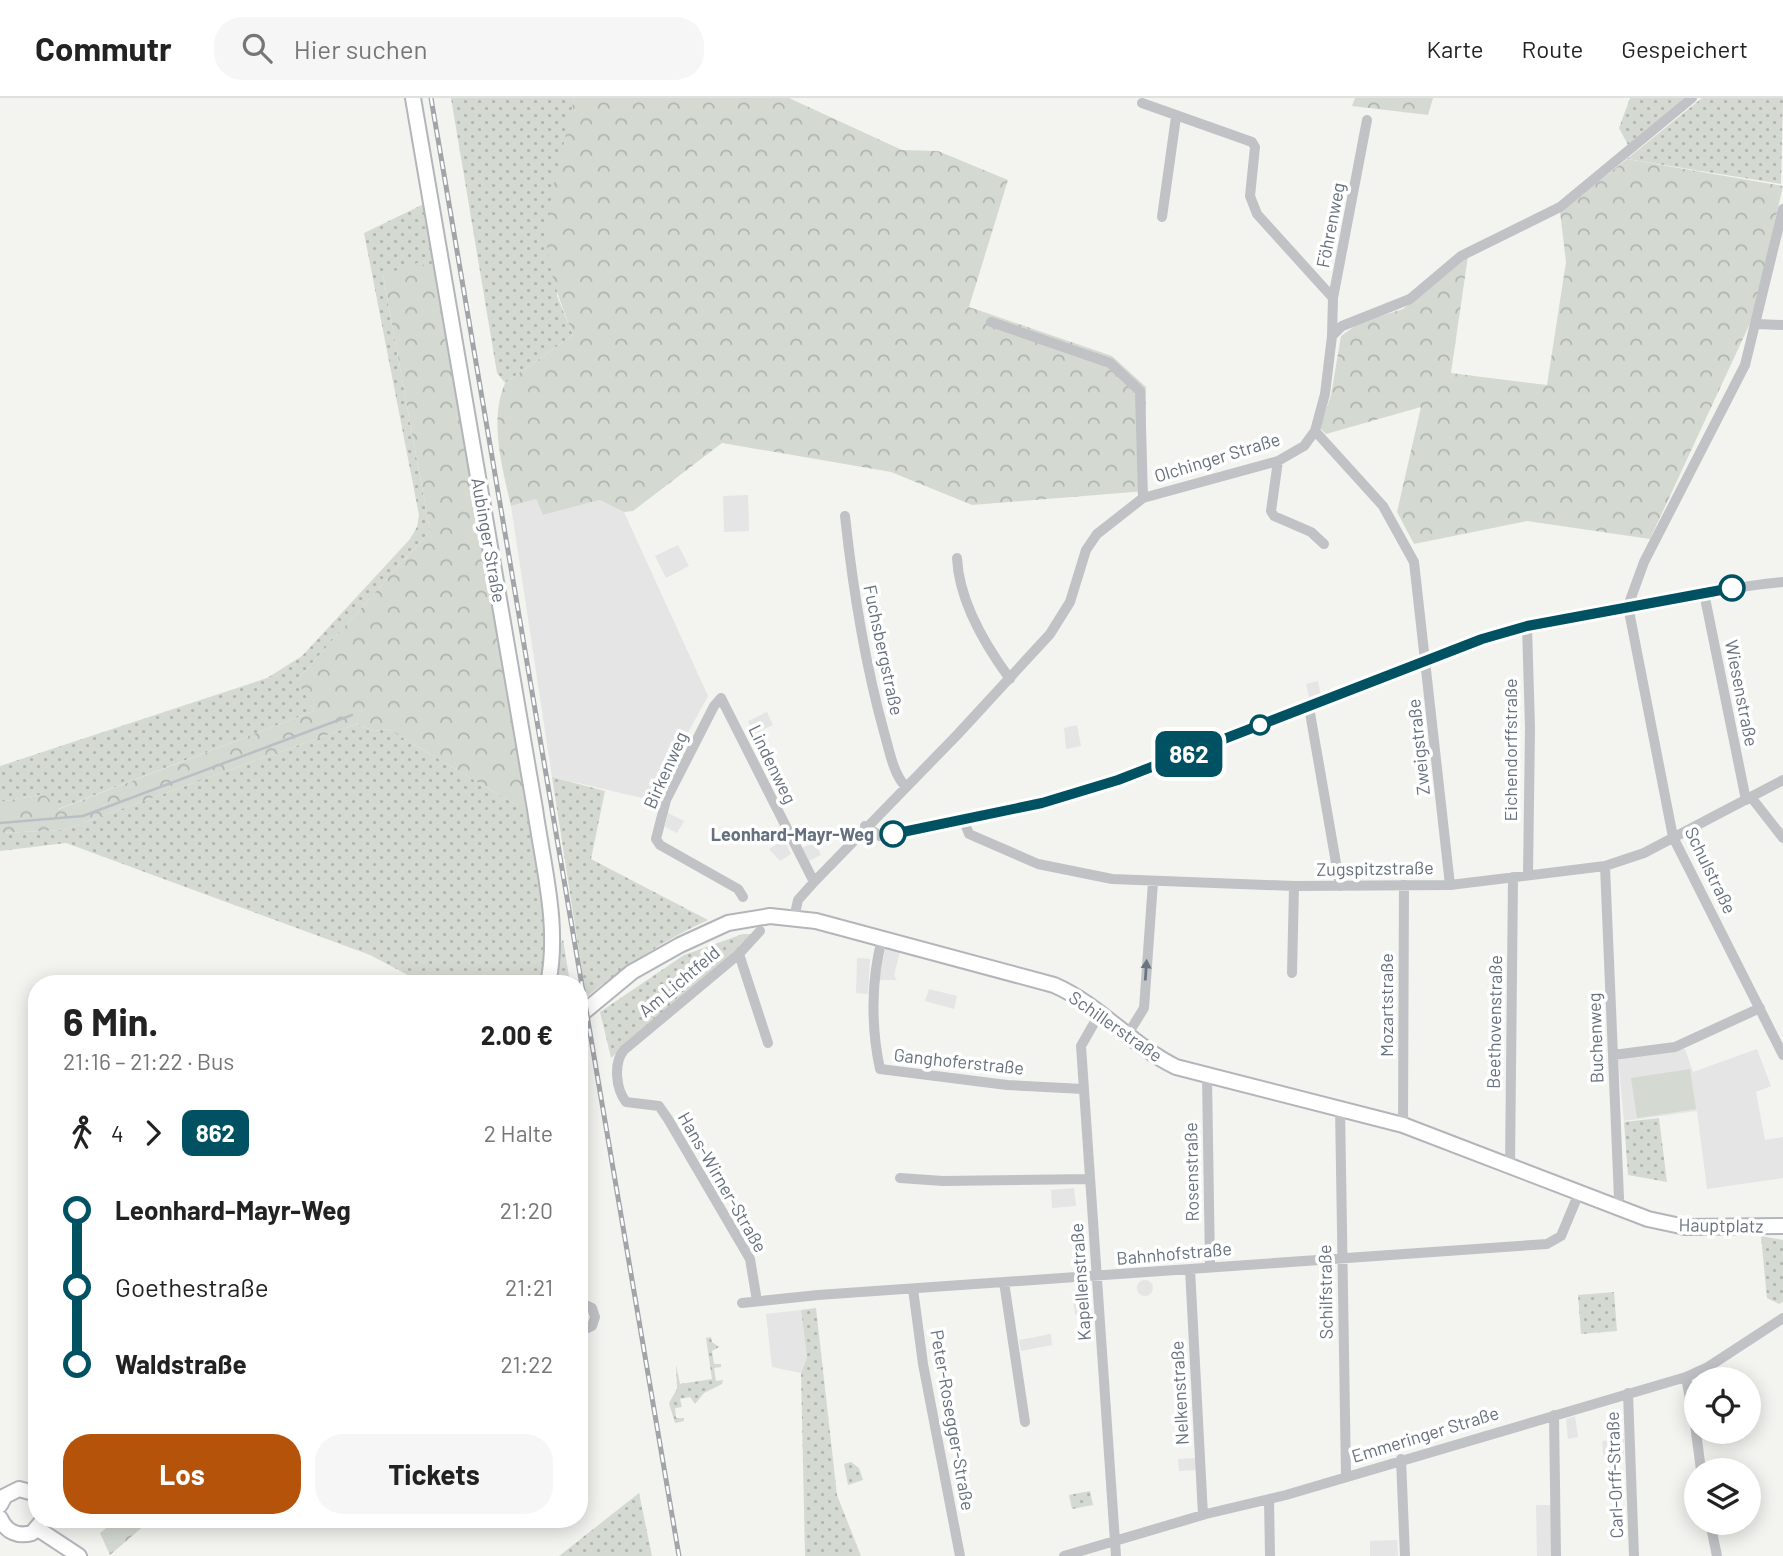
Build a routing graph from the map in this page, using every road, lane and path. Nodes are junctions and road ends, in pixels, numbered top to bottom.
1 (414, 98) edge
2 (1692, 98) edge
3 (1142, 103) dead end
4 (1176, 117) junction
5 (1367, 120) dead end
6 (1783, 209) edge
7 (1163, 217) dead end
8 (1334, 298) junction
9 (991, 322) dead end
10 (1757, 324) junction
11 (1783, 325) edge
12 (1332, 336) junction
13 (1315, 431) junction
14 (1278, 461) junction
15 (1143, 498) junction
16 (845, 516) dead end
17 (1324, 544) dead end
18 (957, 558) dead end
19 (1783, 582) edge
20 (1704, 593) junction
21 (1628, 606) junction
22 (1527, 626) junction
23 (1426, 661) junction
24 (1010, 679) junction
25 (721, 698) joint
26 (1308, 707) junction
27 (1783, 780) edge
28 (905, 786) junction
29 (1749, 798) junction
30 (964, 821) junction
31 (864, 827) junction
32 (1673, 837) junction
33 (1783, 838) edge
34 (1605, 866) junction
35 (1528, 875) junction
36 (1513, 877) junction
37 (814, 882) junction
38 (1153, 882) junction
39 (1404, 885) junction
40 (1450, 885) junction
41 (1294, 886) junction
42 (1340, 886) junction
43 (743, 897) dead end
44 (794, 918) junction
45 (760, 931) dead end
46 (882, 939) junction
47 (739, 954) junction
48 (1293, 973) dead end
49 (549, 975) edge
50 (588, 1008) edge
51 (1760, 1008) junction
52 (1101, 1011) junction
53 (1128, 1034) junction
54 (768, 1043) dead end
55 (1613, 1055) junction
56 (1783, 1055) edge
57 (1207, 1076) junction
58 (1083, 1089) junction
59 (634, 1104) joint
60 (1340, 1107) junction
61 (1403, 1125) junction
62 (1510, 1167) junction
63 (900, 1178) dead end
64 (1089, 1179) junction
65 (1579, 1193) junction
66 (1615, 1208) junction
67 (1783, 1226) edge
68 (1342, 1258) junction
69 (1210, 1267) junction
70 (1190, 1269) junction
71 (1098, 1276) junction
72 (1004, 1282) junction
73 (913, 1289) junction
74 (757, 1301) junction
75 (741, 1303) dead end
76 (588, 1306) edge
77 (1782, 1323) edge
78 (588, 1328) edge
79 (1708, 1367) edge
80 (1684, 1378) edge
81 (1628, 1393) junction
82 (1554, 1415) junction
83 (1025, 1422) dead end
84 (1401, 1459) junction
85 (1346, 1476) junction
86 (28, 1492) edge
87 (1269, 1499) junction
88 (0, 1505) edge
89 (1203, 1515) junction
90 (2, 1527) edge
91 (33, 1528) edge
92 (46, 1528) edge
93 (1713, 1535) edge
94 (1115, 1539) junction
95 (79, 1556) edge
96 (960, 1556) edge
97 (1064, 1556) edge
98 (1116, 1556) edge
99 (1270, 1556) edge
100 (1405, 1556) edge
101 (1556, 1556) edge
102 (1634, 1556) edge
103 (1717, 1556) edge

1 - 49 main road, Aubinger Straße
2 - 12 street
3 - 4 street
4 - 7 street
4 - 8 street
5 - 8 street, Föhrenweg
6 - 10 street
8 - 12 street, Föhrenweg
9 - 15 street
10 - 11 street
10 - 21 street
12 - 13 street
13 - 14 street, Olchinger Straße
13 - 23 street, Zweigstraße
14 - 15 street, Olchinger Straße
14 - 17 street
15 - 24 street, Olchinger Straße
16 - 28 street, Fuchsbergstraße
18 - 24 street
19 - 20 street
20 - 21 street
20 - 29 street, Wiesenstraße
21 - 22 street
21 - 32 street, Schulstraße
22 - 23 street
22 - 35 street, Eichendorffstraße
23 - 26 street
23 - 40 street, Zweigstraße
24 - 28 street, Olchinger Straße
25 - 37 street, Lindenweg
25 - 43 street, Birkenweg
26 - 30 street
26 - 42 street
27 - 29 street, Zugspitzstraße
28 - 31 street, Olchinger Straße
29 - 32 street, Zugspitzstraße
29 - 33 street, Wiesenstraße
30 - 31 street
30 - 38 street, Zugspitzstraße
31 - 37 street, Olchinger Straße
32 - 34 street, Zugspitzstraße
32 - 51 street, Schulstraße
34 - 35 street, Zugspitzstraße
34 - 55 street, Buchenweg
35 - 36 street, Zugspitzstraße
36 - 40 street, Zugspitzstraße
36 - 62 street, Beethovenstraße
37 - 44 street, Olchinger Straße
38 - 41 street, Zugspitzstraße
53 -> 38 street
39 - 40 street, Zugspitzstraße
39 - 42 street, Zugspitzstraße
39 - 61 street, Mozartstraße
41 - 42 street, Zugspitzstraße
41 - 48 street
44 - 46 main road, Schillerstraße
44 - 50 main road, Schillerstraße
45 - 47 street, Am Lichtfeld
46 - 52 main road, Schillerstraße
46 - 58 street, Ganghoferstraße
47 - 54 street
47 - 59 street, Am Lichtfeld
51 - 55 street
51 - 56 street, Schulstraße
52 - 53 main road, Schillerstraße
52 - 58 street, Kapellenstraße
53 - 57 main road, Schillerstraße
55 - 66 street, Buchenweg
57 - 60 main road, Schillerstraße
57 - 69 street, Rosenstraße
58 - 64 street, Kapellenstraße
59 - 74 street, Hans-Wirner-Straße
60 - 61 main road, Schillerstraße
60 - 68 street, Schilfstraße
61 - 62 main road, Schillerstraße
62 - 65 main road, Schillerstraße
63 - 64 street
64 - 71 street, Kapellenstraße
65 - 66 main road, Hauptplatz
65 - 68 street, Bahnhofstraße
66 - 67 main road, Hauptplatz
68 - 69 street, Bahnhofstraße
68 - 85 street, Schilfstraße
69 - 70 street, Bahnhofstraße
70 - 71 street, Bahnhofstraße
70 - 89 street, Nelkenstraße
71 - 72 street, Bahnhofstraße
71 - 94 street, Kapellenstraße
72 - 73 street, Bahnhofstraße
72 - 83 street
73 - 74 street, Bahnhofstraße
73 - 96 street, Peter-Rosegger-Straße
74 - 75 street, Bahnhofstraße
76 - 78 street
77 - 79 street, Emmeringer Straße
80 - 81 street, Emmeringer Straße
81 - 82 street, Emmeringer Straße
81 - 102 street, Carl-Orff-Straße
82 - 84 street, Emmeringer Straße
82 - 101 street
84 - 85 street, Emmeringer Straße
84 - 100 street
85 - 87 street, Emmeringer Straße
86 - 88 main road
87 - 89 street, Emmeringer Straße
87 - 99 street
89 - 94 street, Emmeringer Straße
90 - 91 main road
92 - 95 main road
93 - 103 street
94 - 97 street, Emmeringer Straße
94 - 98 street, Kapellenstraße

